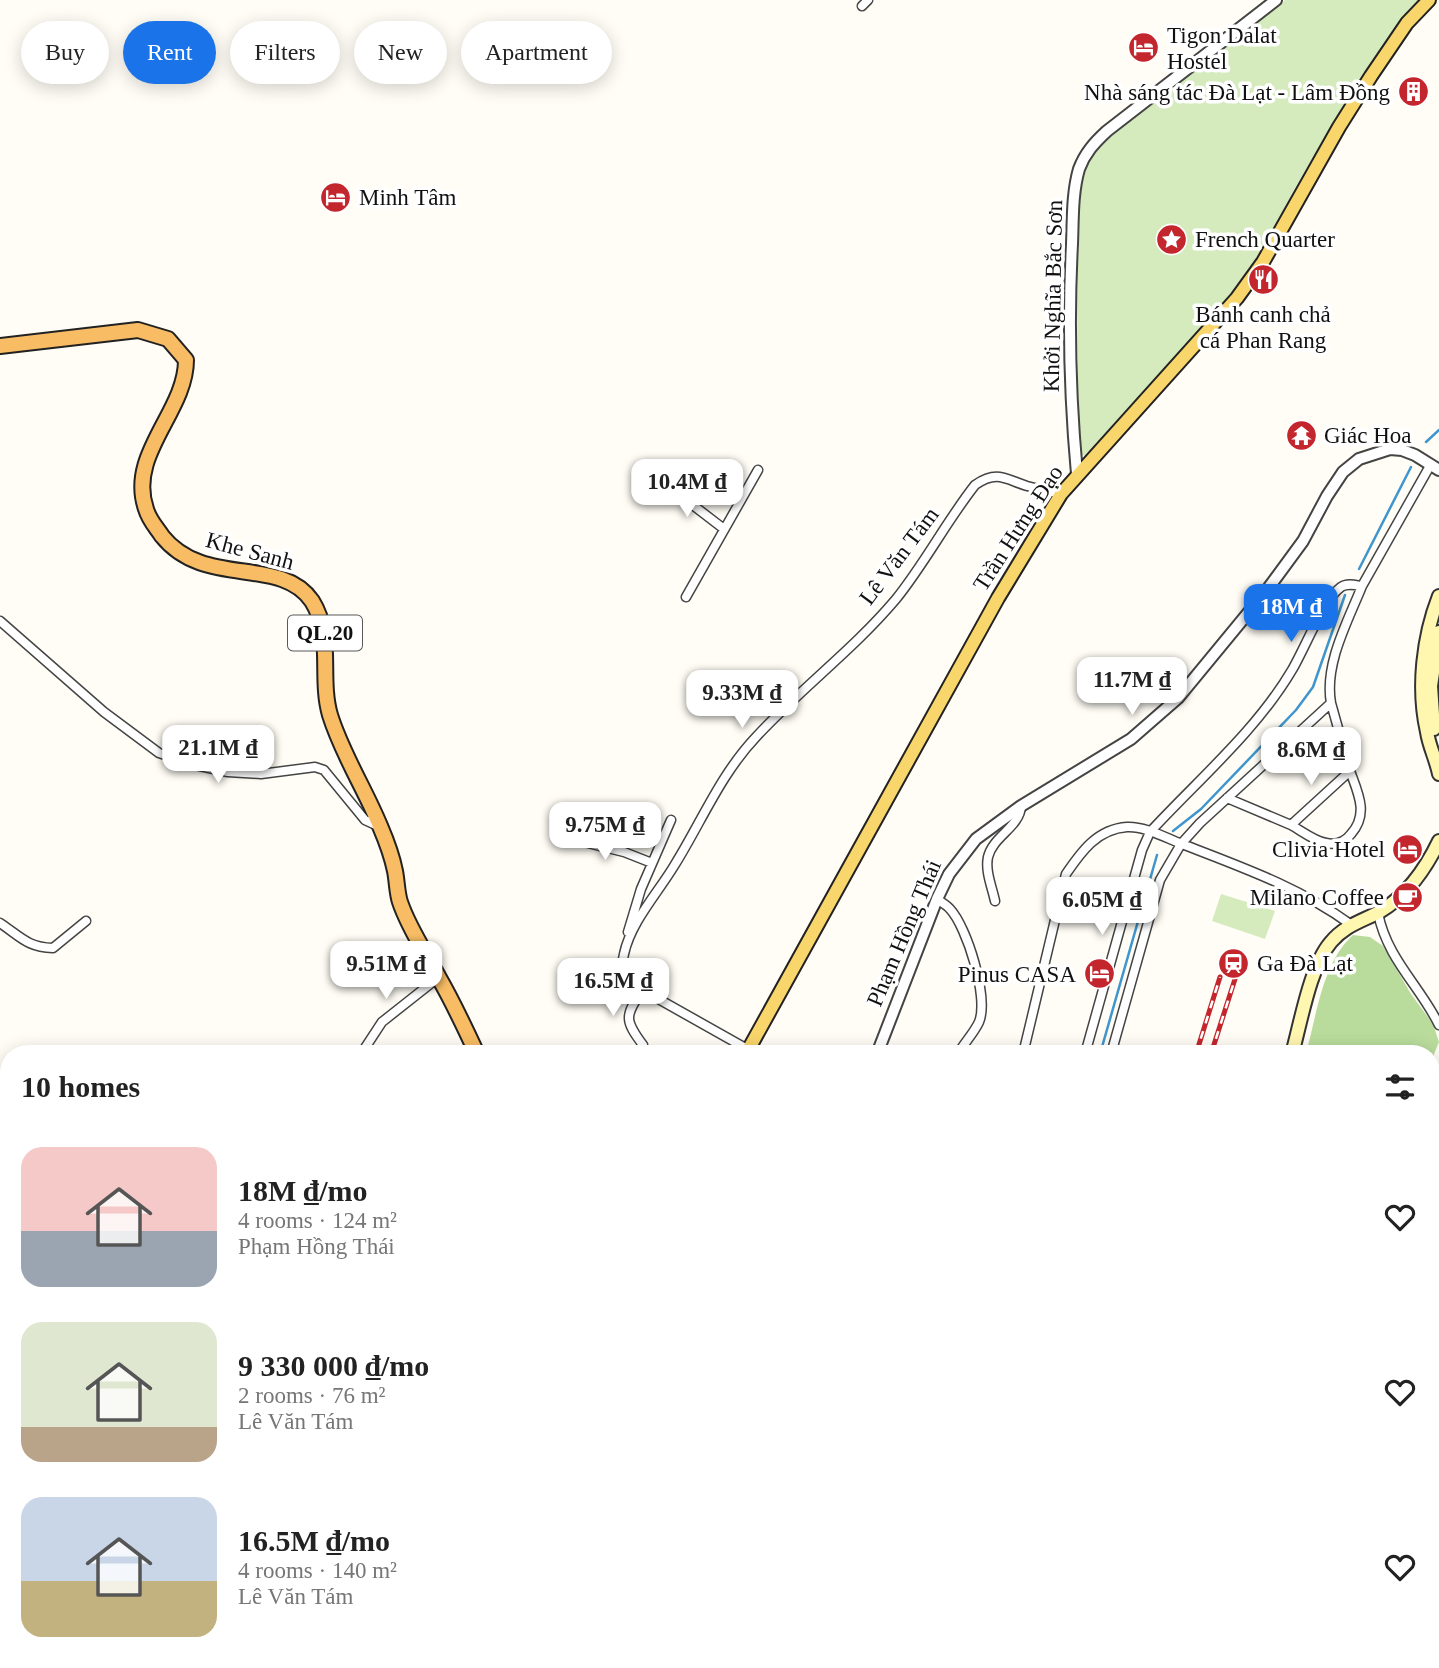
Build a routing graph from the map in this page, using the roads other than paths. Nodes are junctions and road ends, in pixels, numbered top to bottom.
1 (1276, 0) edge
2 (1429, 0) edge
3 (0, 346) edge
4 (1435, 467) edge
5 (758, 470) dead end
6 (1077, 474) junction
7 (668, 486) dead end
8 (1060, 494) junction
9 (724, 529) junction
10 (1362, 586) junction
11 (1439, 596) edge
12 (686, 597) dead end
13 (1433, 618) junction
14 (0, 621) edge
15 (1438, 640) edge
16 (1331, 704) junction
17 (1435, 757) junction
18 (1350, 771) junction
19 (1439, 774) edge
20 (1227, 798) junction
21 (1021, 806) junction
22 (671, 820) dead end
23 (1291, 825) junction
24 (381, 828) junction
25 (1150, 832) junction
26 (568, 838) dead end
27 (1439, 841) edge
28 (1181, 844) junction
29 (652, 863) junction
30 (937, 899) junction
31 (995, 901) dead end
32 (1378, 913) junction
33 (86, 920) dead end
34 (0, 923) edge
35 (1350, 924) junction
36 (624, 952) junction
37 (439, 977) junction
38 (642, 991) junction
39 (1439, 1025) edge
40 (367, 1045) edge
41 (473, 1045) edge
42 (643, 1045) dead end
43 (736, 1045) edge
44 (752, 1045) edge
45 (880, 1045) edge
46 (964, 1045) edge
47 (1025, 1045) edge
48 (1088, 1045) edge
49 (1114, 1045) edge
50 (1295, 1045) edge

1 - 6 street, Khởi Nghĩa Bắc Sơn
2 - 6 main road, Trần Hưng Đạo
3 - 24 highway, Khe Sanh / QL.20
4 - 10 street
4 - 21 street, Phạm Hồng Thái
5 - 9 street
6 - 8 main road, Trần Hưng Đạo
7 - 9 street
8 - 36 street, Lê Văn Tám
8 - 44 main road, Trần Hưng Đạo
9 - 12 street
10 - 16 street
10 - 25 street
11 - 13 main road
13 - 15 street
13 - 17 main road
14 - 24 street
15 - 17 main road
16 - 18 street
16 - 20 street
17 - 19 main road
18 - 23 street
18 - 23 street
20 - 23 street
20 - 28 street
21 - 30 street, Phạm Hồng Thái
21 - 31 street
22 - 29 street
24 - 37 highway, Khe Sanh / QL.20
25 - 28 street
25 - 47 street
25 - 48 street
26 - 29 street
27 - 32 main road
28 - 35 street
28 - 49 street
29 - 36 street
30 - 45 street, Phạm Hồng Thái
30 - 46 street
32 - 35 main road
32 - 39 street
33 - 34 street
35 - 50 main road
36 - 38 street
37 - 40 street
37 - 41 highway, Khe Sanh / QL.20
38 - 42 street
38 - 43 street

